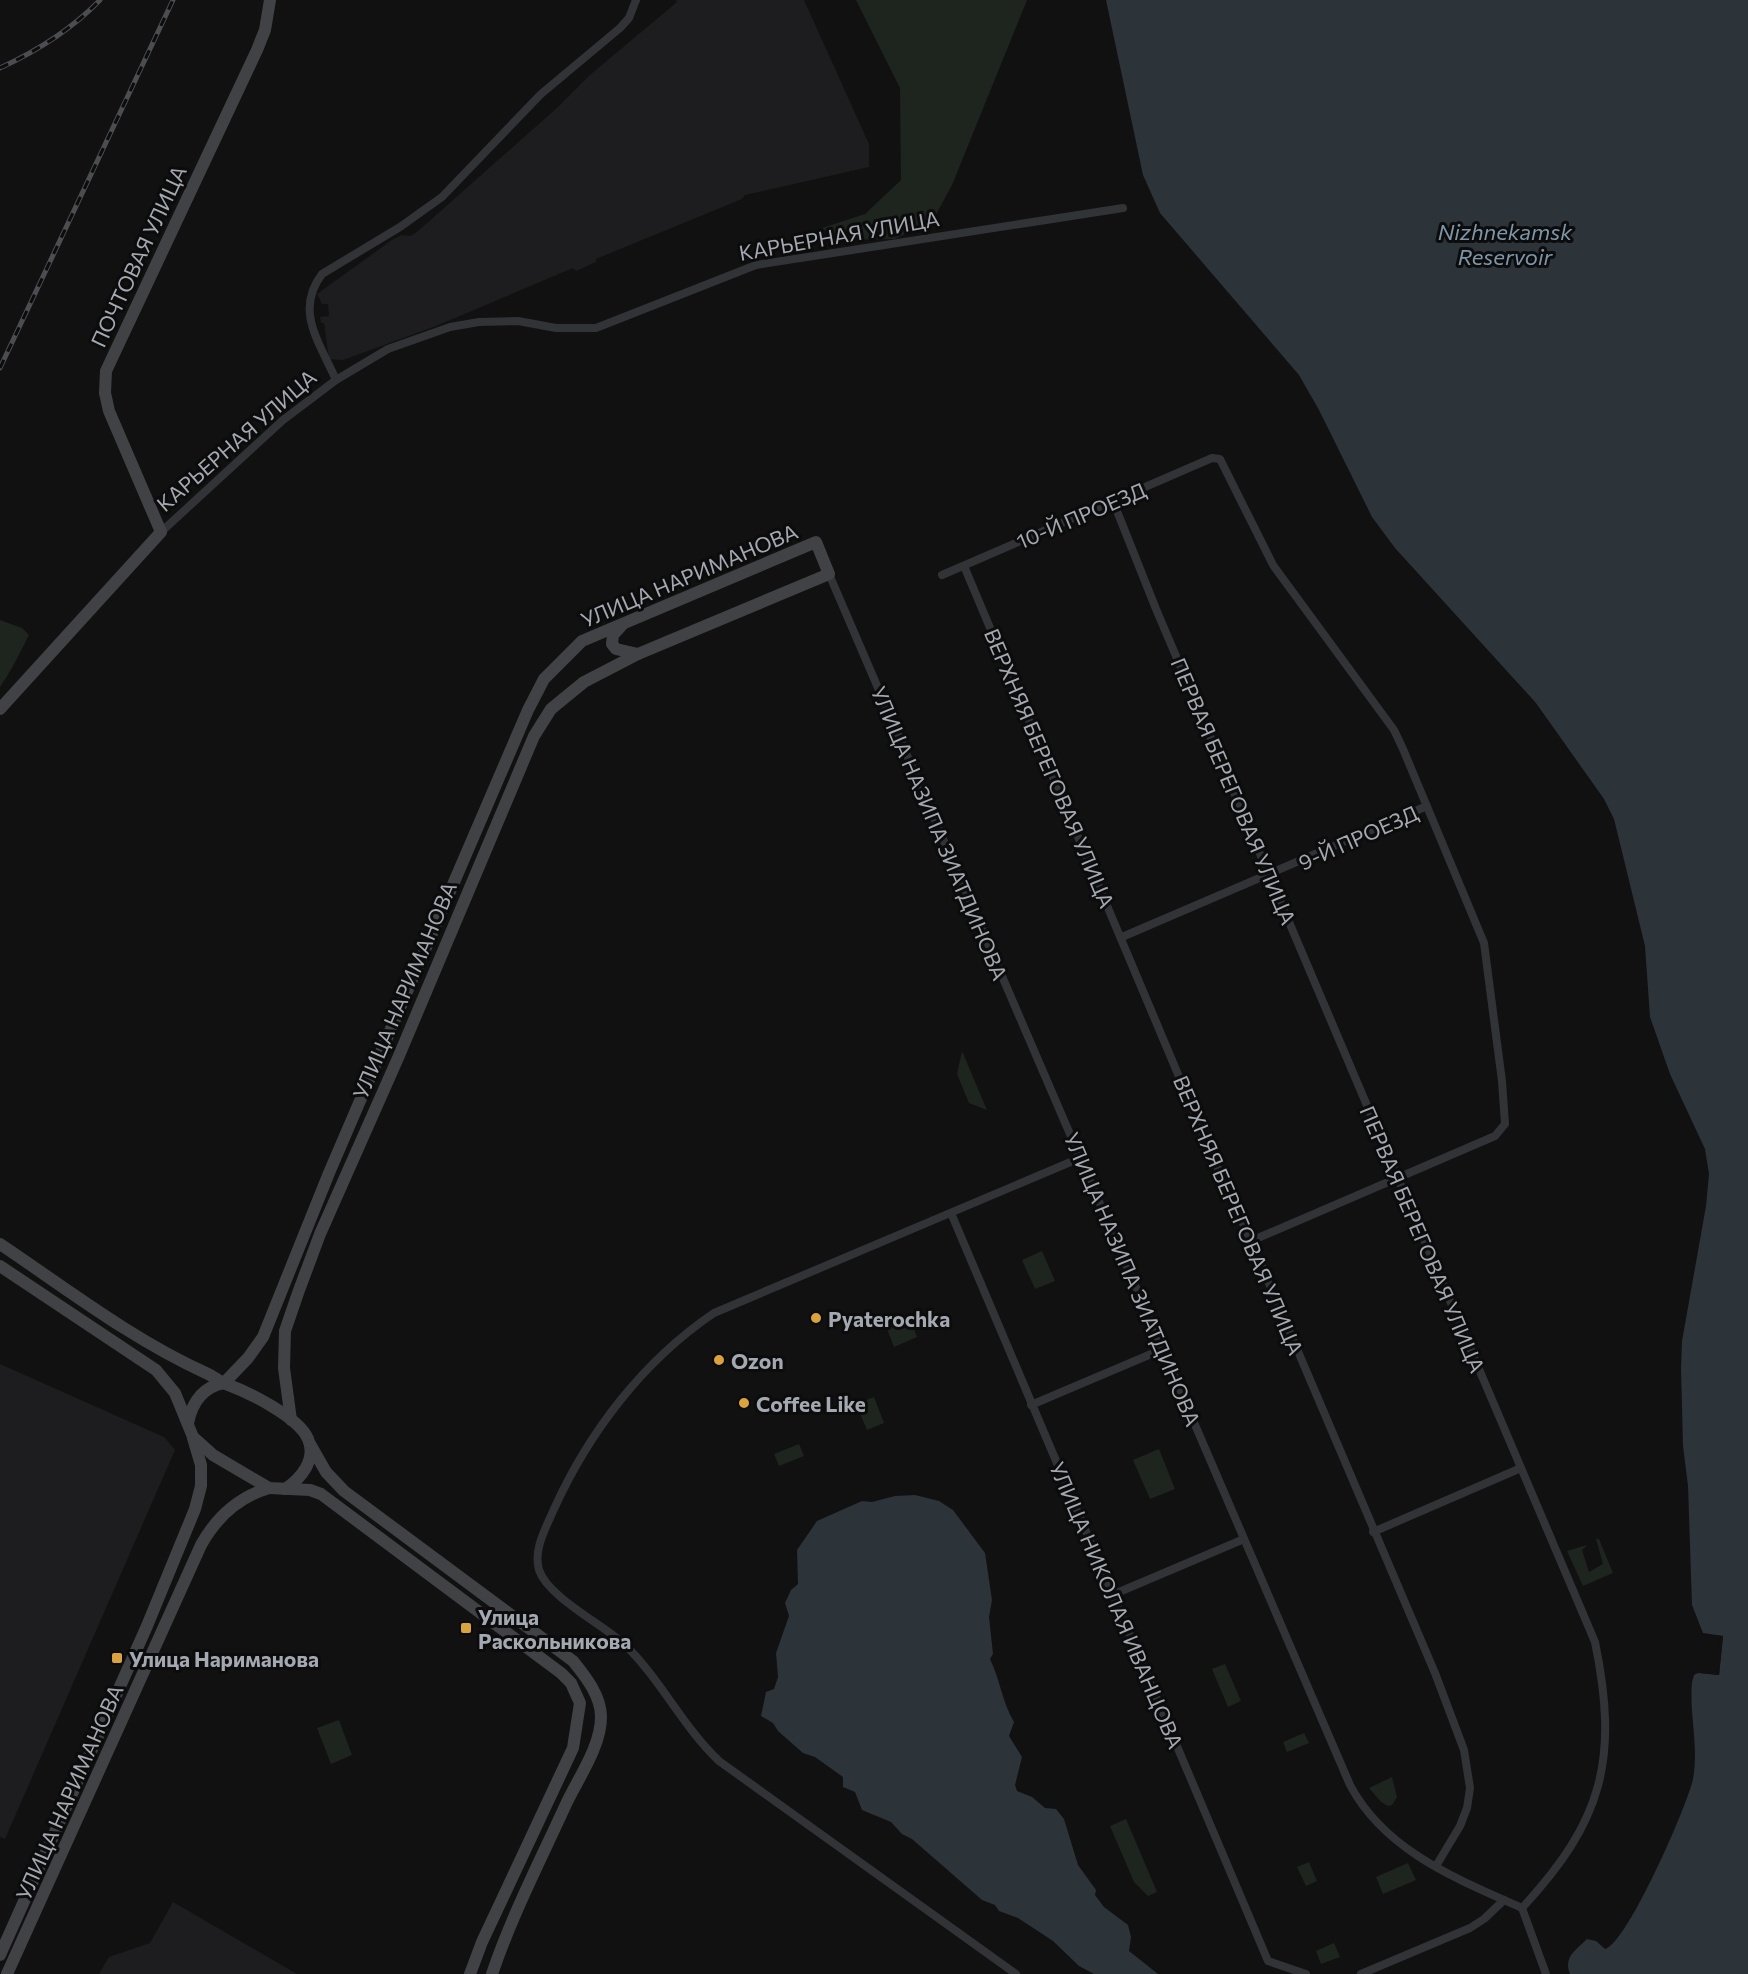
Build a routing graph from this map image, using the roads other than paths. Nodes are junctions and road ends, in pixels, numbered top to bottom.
1 (270, 0) edge
2 (636, 0) edge
3 (1123, 208) dead end
4 (336, 380) junction
5 (1113, 501) junction
6 (160, 532) junction
7 (964, 566) junction
8 (829, 574) junction
9 (942, 575) dead end
10 (626, 621) junction
11 (638, 654) junction
12 (0, 710) edge
13 (1427, 806) junction
14 (1269, 876) junction
15 (1122, 937) junction
16 (1080, 1158) junction
17 (1399, 1179) junction
18 (951, 1213) junction
19 (1251, 1241) junction
20 (0, 1244) edge
21 (0, 1266) edge
22 (1163, 1349) junction
23 (224, 1383) junction
24 (1031, 1405) junction
25 (291, 1420) junction
26 (187, 1424) junction
27 (193, 1437) junction
28 (310, 1444) junction
29 (1521, 1468) junction
30 (269, 1488) junction
31 (285, 1489) junction
32 (1373, 1532) junction
33 (1244, 1539) junction
34 (1112, 1595) junction
35 (1436, 1866) junction
36 (1504, 1900) junction
37 (1522, 1908) junction
38 (0, 1955) edge
39 (7, 1974) edge
40 (470, 1974) edge
41 (492, 1974) edge
42 (1016, 1974) edge
43 (1306, 1974) edge
44 (1361, 1974) edge
45 (1546, 1974) edge

1 - 6 main road, ПОЧТОВАЯ УЛИЦА
2 - 4 street
3 - 4 street, КАРЬЕРНАЯ УЛИЦА
4 - 6 street, КАРЬЕРНАЯ УЛИЦА
5 - 7 street, 10-Й ПРОЕЗД
5 - 13 street, 10-Й ПРОЕЗД
5 - 14 street, ПЕРВАЯ БЕРЕГОВАЯ УЛИЦА
6 - 12 main road, КАРЬЕРНАЯ УЛИЦА
7 - 9 street, 10-Й ПРОЕЗД
7 - 15 street, ВЕРХНЯЯ БЕРЕГОВАЯ УЛИЦА
8 - 10 main road, УЛИЦА НАРИМАНОВА
8 - 11 main road, УЛИЦА НАРИМАНОВА
8 - 16 street, УЛИЦА НАЗИПА ЗИАТДИНОВА
10 - 11 main road
10 - 23 main road, УЛИЦА НАРИМАНОВА
11 - 25 main road, УЛИЦА НАРИМАНОВА
13 - 14 street, 9-Й ПРОЕЗД
13 - 17 street
14 - 15 street, 9-Й ПРОЕЗД
14 - 17 street, ПЕРВАЯ БЕРЕГОВАЯ УЛИЦА
15 - 19 street, ВЕРХНЯЯ БЕРЕГОВАЯ УЛИЦА
16 - 18 street
16 - 22 street, УЛИЦА НАЗИПА ЗИАТДИНОВА
17 - 19 street
17 - 29 street, ПЕРВАЯ БЕРЕГОВАЯ УЛИЦА
18 - 24 street, УЛИЦА НИКОЛАЯ ИВАНЦОВА
18 - 42 street
19 - 32 street, ВЕРХНЯЯ БЕРЕГОВАЯ УЛИЦА
20 - 23 main road
21 - 26 main road
22 - 24 street
22 - 33 street, УЛИЦА НАЗИПА ЗИАТДИНОВА
23 - 25 main road
23 - 26 main road
24 - 34 street, УЛИЦА НИКОЛАЯ ИВАНЦОВА
25 - 28 main road
26 - 27 main road
27 - 30 main road
27 - 38 main road, УЛИЦА НАРИМАНОВА
28 - 31 main road
28 - 41 main road
29 - 32 street
29 - 37 street, ПЕРВАЯ БЕРЕГОВАЯ УЛИЦА
30 - 31 main road
30 - 39 main road, УЛИЦА НАРИМАНОВА
31 - 40 main road
32 - 35 street, ВЕРХНЯЯ БЕРЕГОВАЯ УЛИЦА
33 - 34 street
33 - 35 street, УЛИЦА НАЗИПА ЗИАТДИНОВА
34 - 43 street, УЛИЦА НИКОЛАЯ ИВАНЦОВА
35 - 36 street, УЛИЦА НАЗИПА ЗИАТДИНОВА
36 - 37 street, УЛИЦА НАЗИПА ЗИАТДИНОВА
36 - 44 street
37 - 45 street

